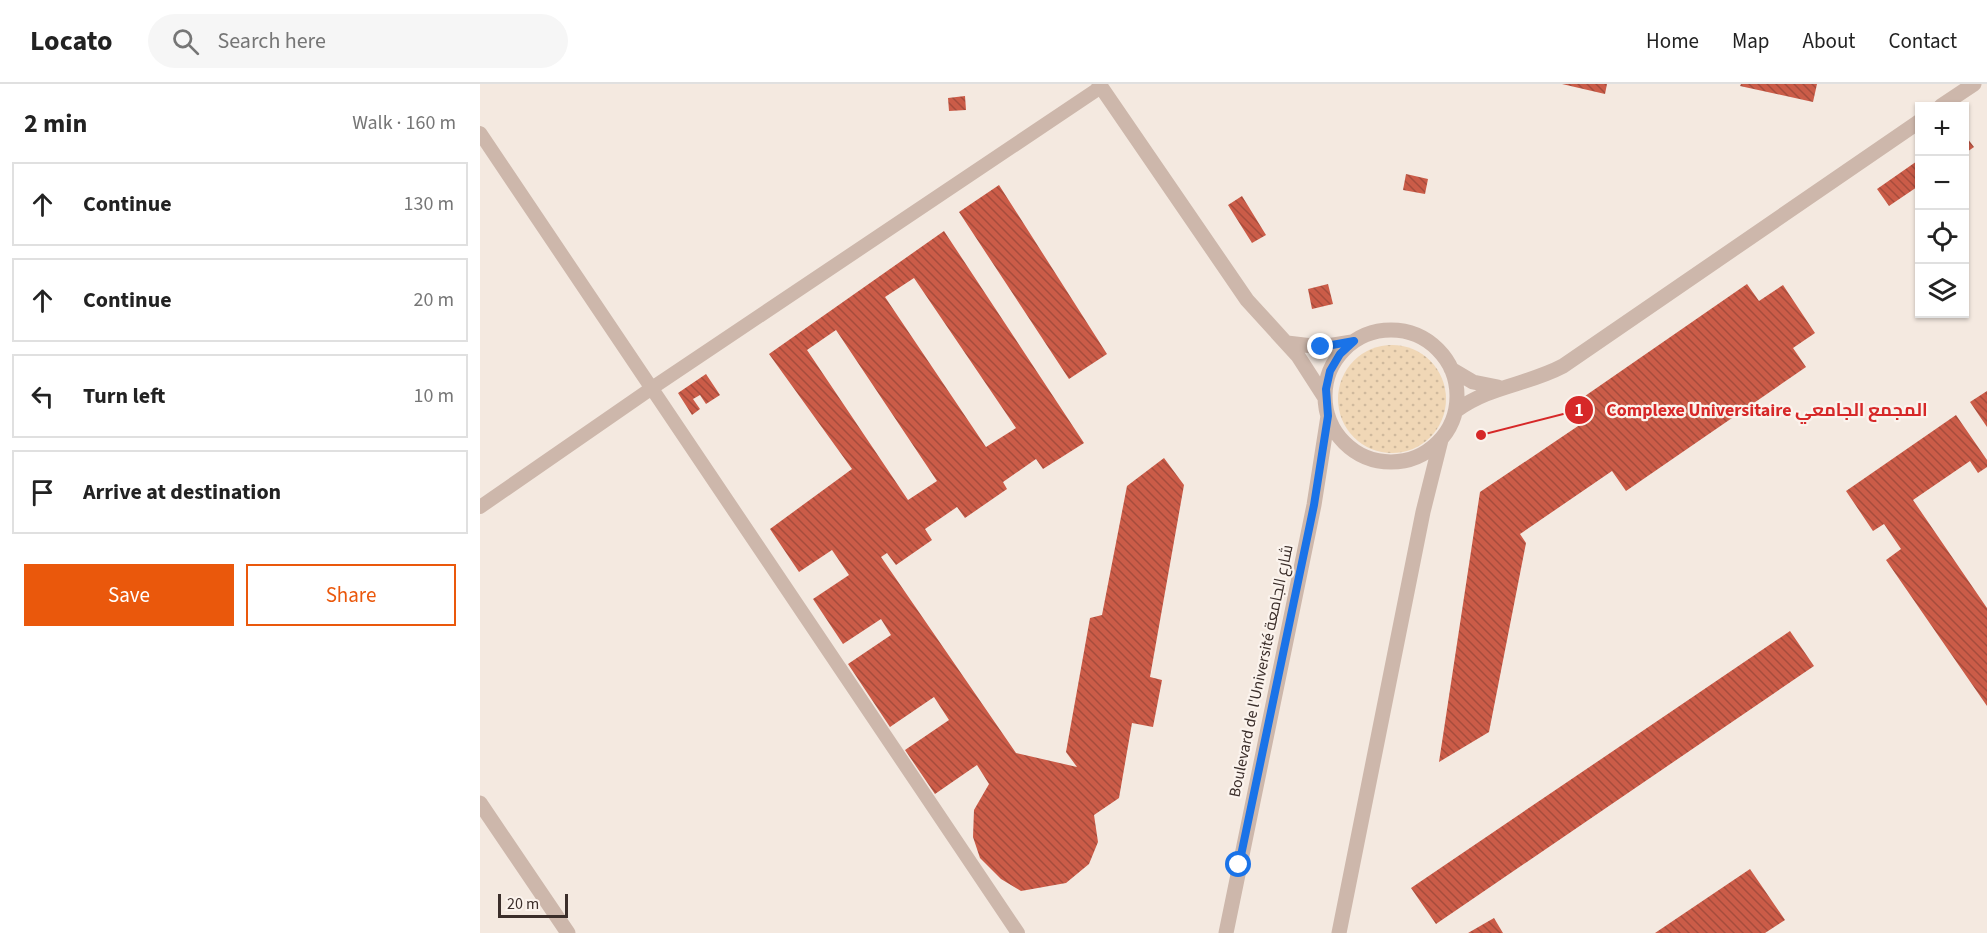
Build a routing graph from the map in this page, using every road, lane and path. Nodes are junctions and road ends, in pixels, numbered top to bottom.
1 (1974, 84) edge
2 (1100, 85) edge
3 (1947, 102) edge
4 (1915, 124) edge
5 (480, 133) edge
6 (1354, 341) junction
7 (1287, 343) junction
8 (1451, 369) junction
9 (652, 387) junction
10 (1498, 387) junction
11 (1325, 398) junction
12 (1456, 410) junction
13 (1328, 416) junction
14 (1442, 440) junction
15 (480, 507) edge
16 (480, 803) edge
17 (568, 933) edge
18 (1018, 933) edge
19 (1226, 933) edge
20 (1339, 933) edge

1 - 3 street
2 - 7 street
2 - 9 lane
4 - 10 street
5 - 9 lane
6 - 7 street
6 - 8 street
6 - 11 street
7 - 11 street
8 - 10 street
8 - 12 street
9 - 15 lane
9 - 18 lane
10 - 12 street
11 - 13 street
12 - 14 street
13 - 14 street
13 - 19 street, Boulevard de l'Université شارع الجامعة
14 - 20 street
16 - 17 street

